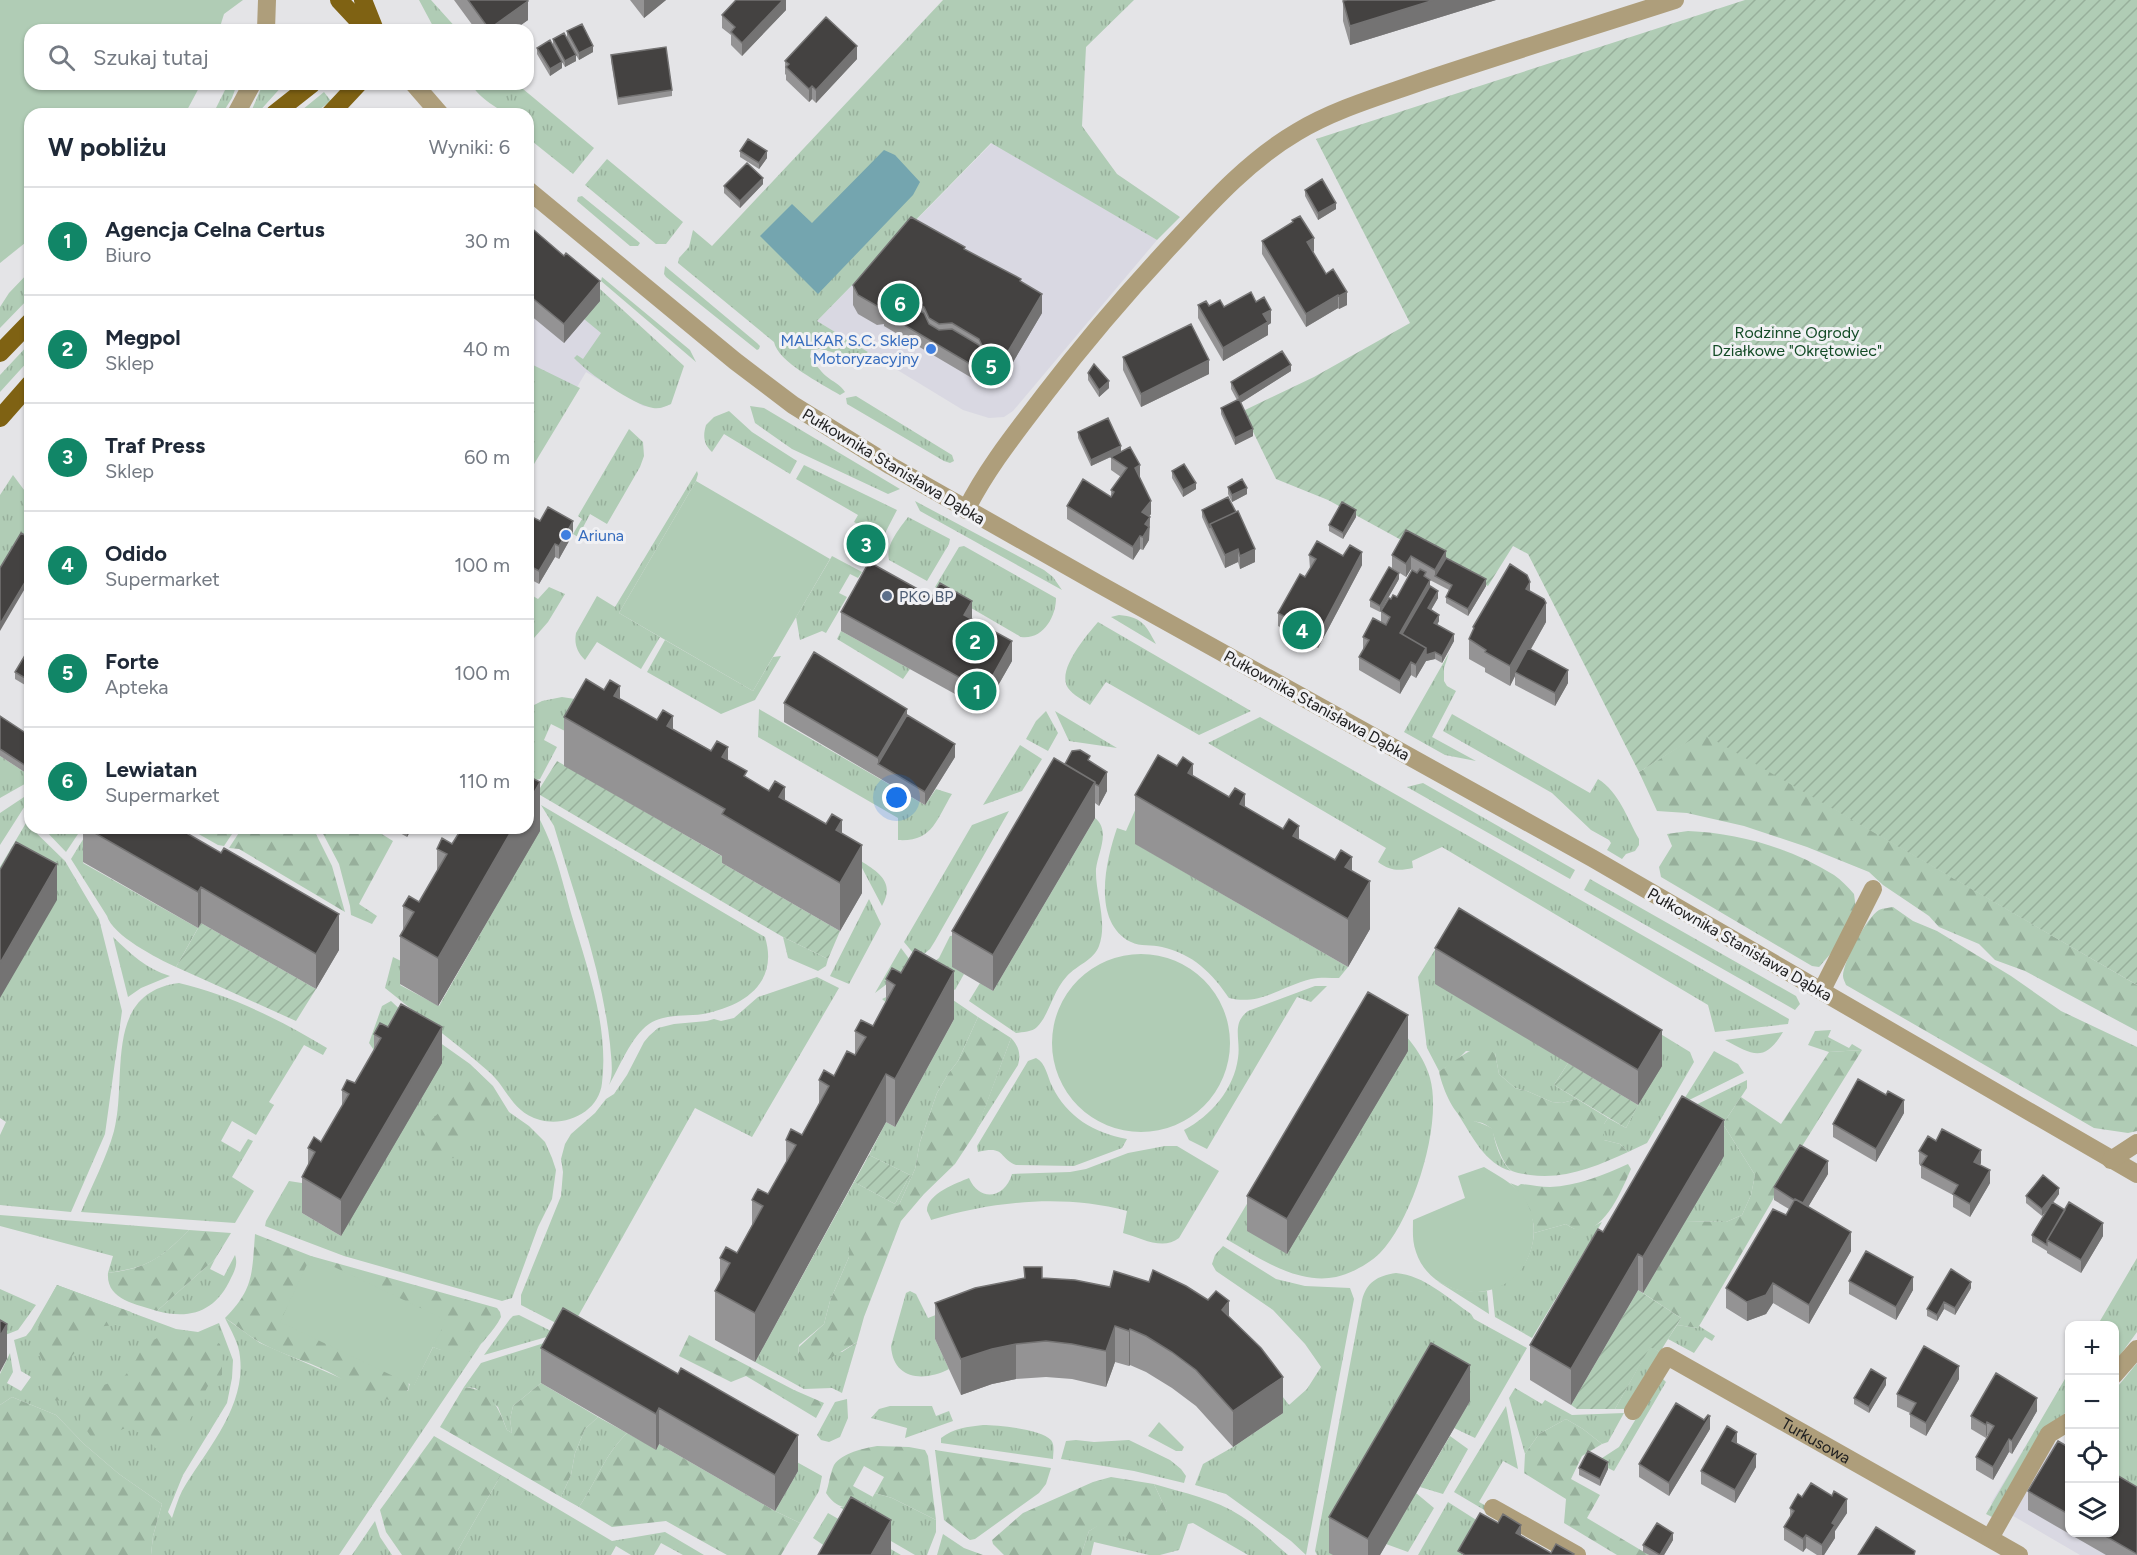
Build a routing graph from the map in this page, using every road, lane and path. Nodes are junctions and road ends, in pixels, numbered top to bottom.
1 (267, 0) edge
2 (339, 0) edge
3 (363, 0) edge
4 (1675, 0) edge
5 (266, 24) edge
6 (361, 24) edge
7 (373, 24) edge
8 (249, 90) edge
9 (304, 90) edge
10 (352, 90) edge
11 (419, 90) edge
12 (239, 108) edge
13 (282, 108) edge
14 (336, 108) edge
15 (435, 108) edge
16 (534, 195) edge
17 (24, 328) edge
18 (0, 353) edge
19 (24, 391) edge
20 (0, 418) edge
21 (966, 510) junction
22 (1873, 889) dead end
23 (1822, 990) junction
24 (2137, 1143) edge
25 (2111, 1160) junction
26 (2137, 1174) edge
27 (2137, 1349) edge
28 (2119, 1370) edge
29 (1633, 1411) dead end
30 (2065, 1424) edge
31 (1493, 1508) dead end
32 (1990, 1538) junction
33 (1576, 1555) edge
34 (2019, 1555) edge

1 - 5 street
2 - 6 main road
3 - 7 main road
4 - 21 street
8 - 12 street
9 - 13 main road
10 - 14 main road
11 - 15 street
16 - 21 street, Pułkownika Stanisława Dąbka
17 - 18 main road
19 - 20 main road
21 - 23 street, Pułkownika Stanisława Dąbka
22 - 23 street
23 - 25 street, Pułkownika Stanisława Dąbka
24 - 25 street
25 - 26 street, Pułkownika Stanisława Dąbka
27 - 28 street
29 - 32 street, Turkusowa
30 - 32 street
31 - 33 street
32 - 34 street, Turkusowa

